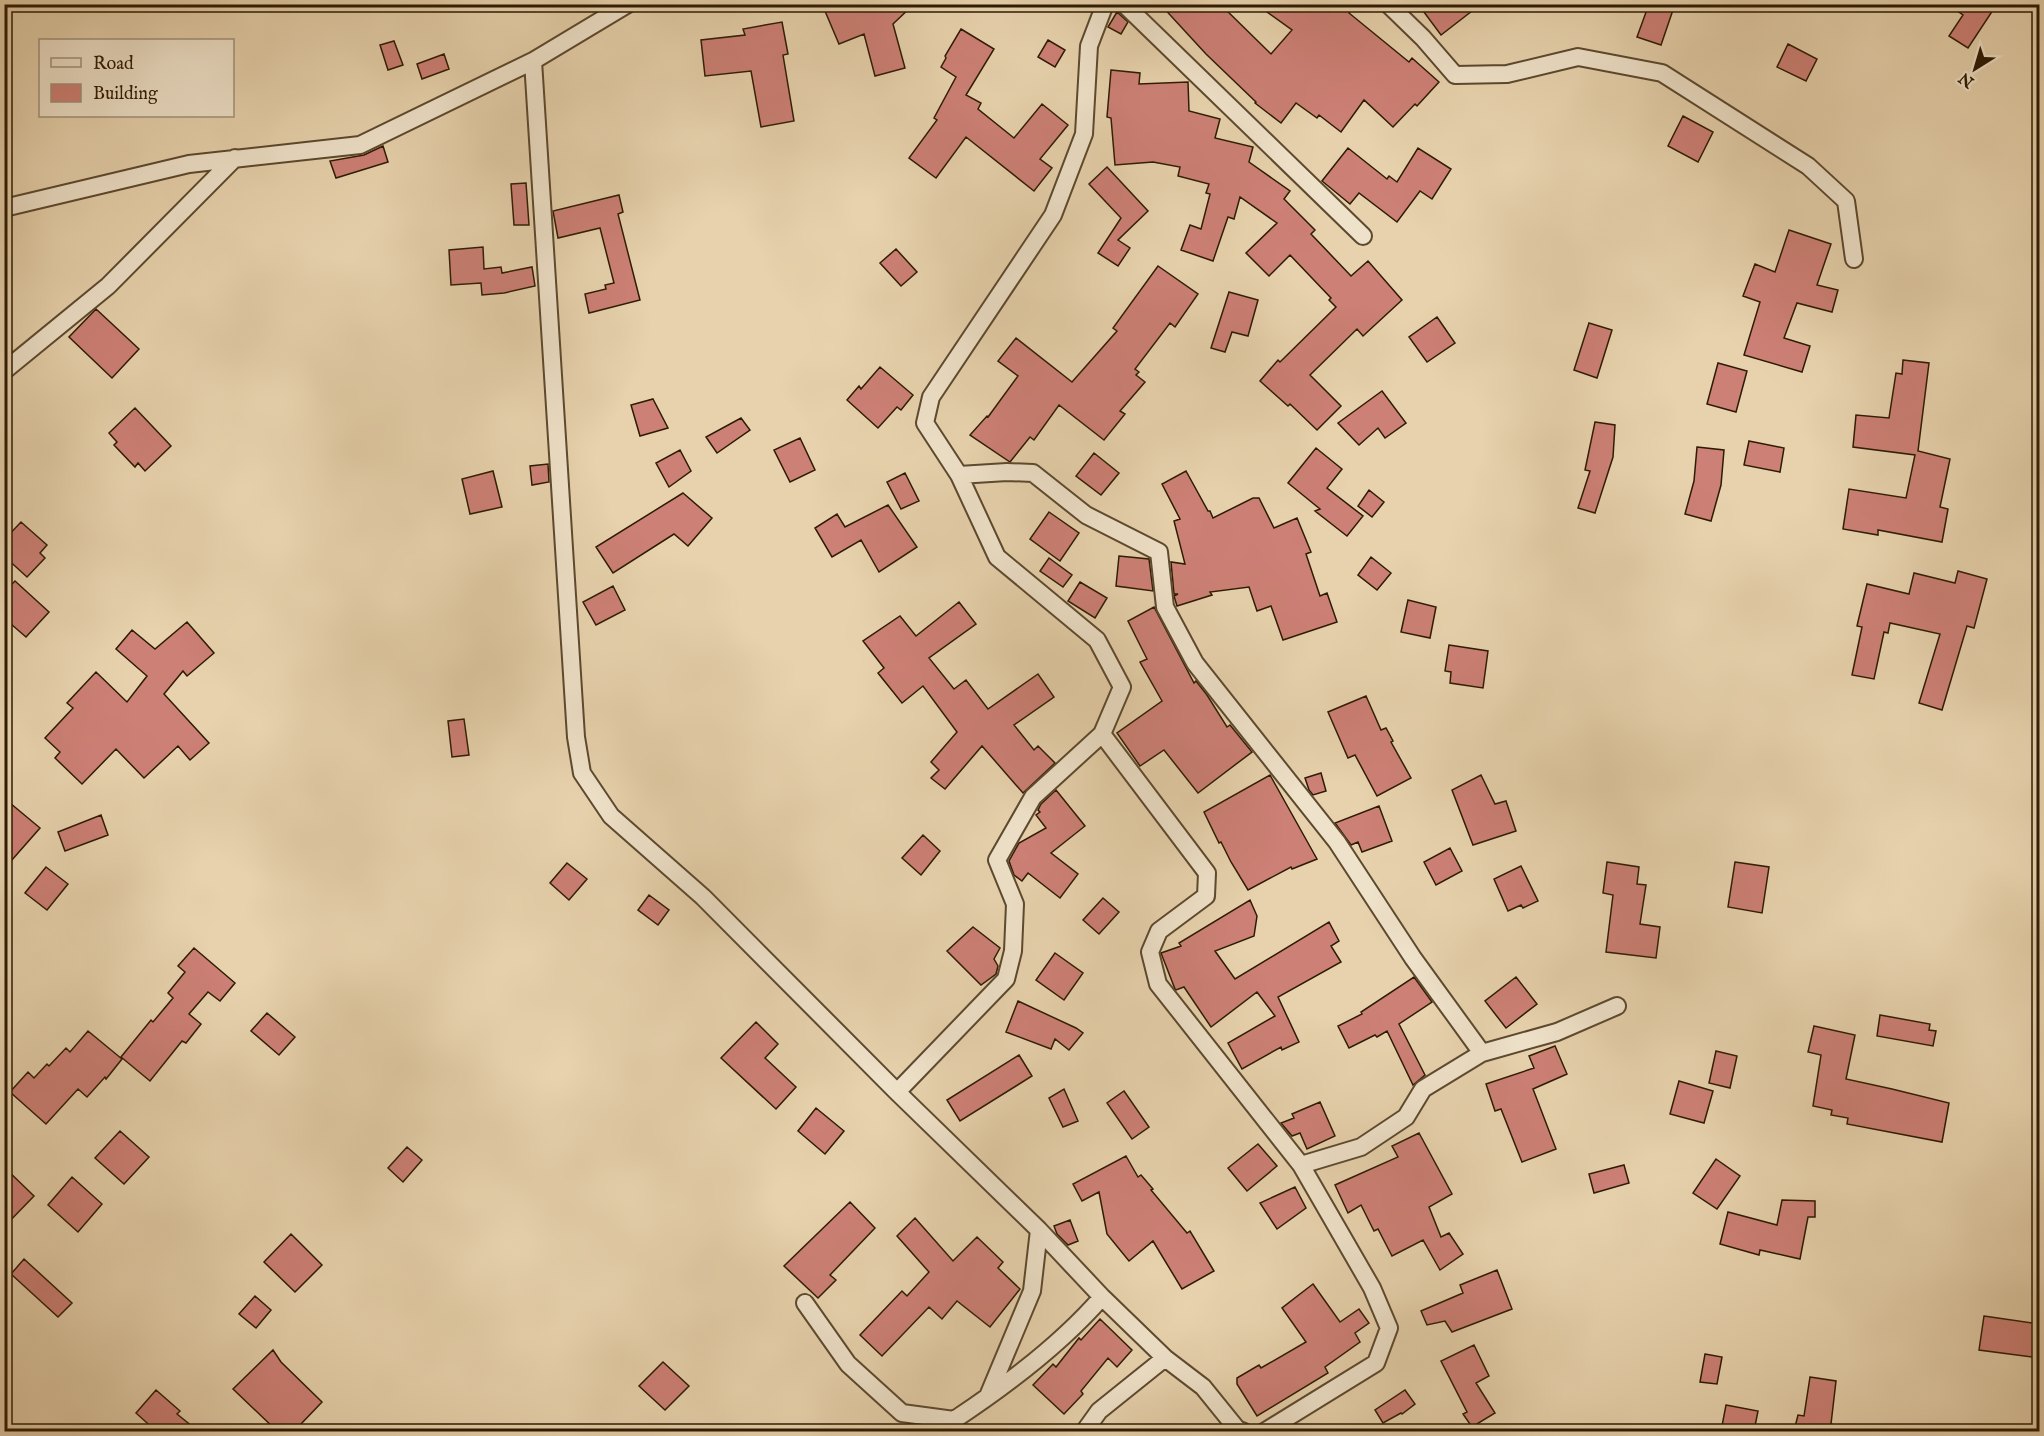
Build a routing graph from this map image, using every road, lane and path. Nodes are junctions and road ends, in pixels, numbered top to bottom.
1 (628, 4) edge
2 (1105, 4) edge
3 (1124, 4) edge
4 (1388, 4) edge
5 (533, 61) junction
6 (235, 158) junction
7 (4, 208) edge
8 (1364, 236) dead end
9 (1854, 259) dead end
10 (4, 371) edge
11 (960, 476) junction
12 (1102, 735) junction
13 (1617, 1006) dead end
14 (1482, 1053) junction
15 (897, 1092) junction
16 (1301, 1165) junction
17 (1039, 1230) junction
18 (1102, 1297) junction
19 (805, 1303) dead end
20 (1165, 1358) junction
21 (987, 1399) junction
22 (1084, 1431) edge
23 (1244, 1431) edge
24 (1263, 1431) edge

1 - 5 street
2 - 11 street
3 - 8 street
4 - 9 street
5 - 6 street
5 - 15 street
6 - 7 street
6 - 10 street
11 - 12 street
11 - 14 street
12 - 15 street
12 - 16 street
13 - 14 street
14 - 16 street
15 - 17 street
16 - 24 street
17 - 18 street
17 - 21 street
18 - 20 street
18 - 21 street
19 - 21 street
20 - 22 street
20 - 23 street

